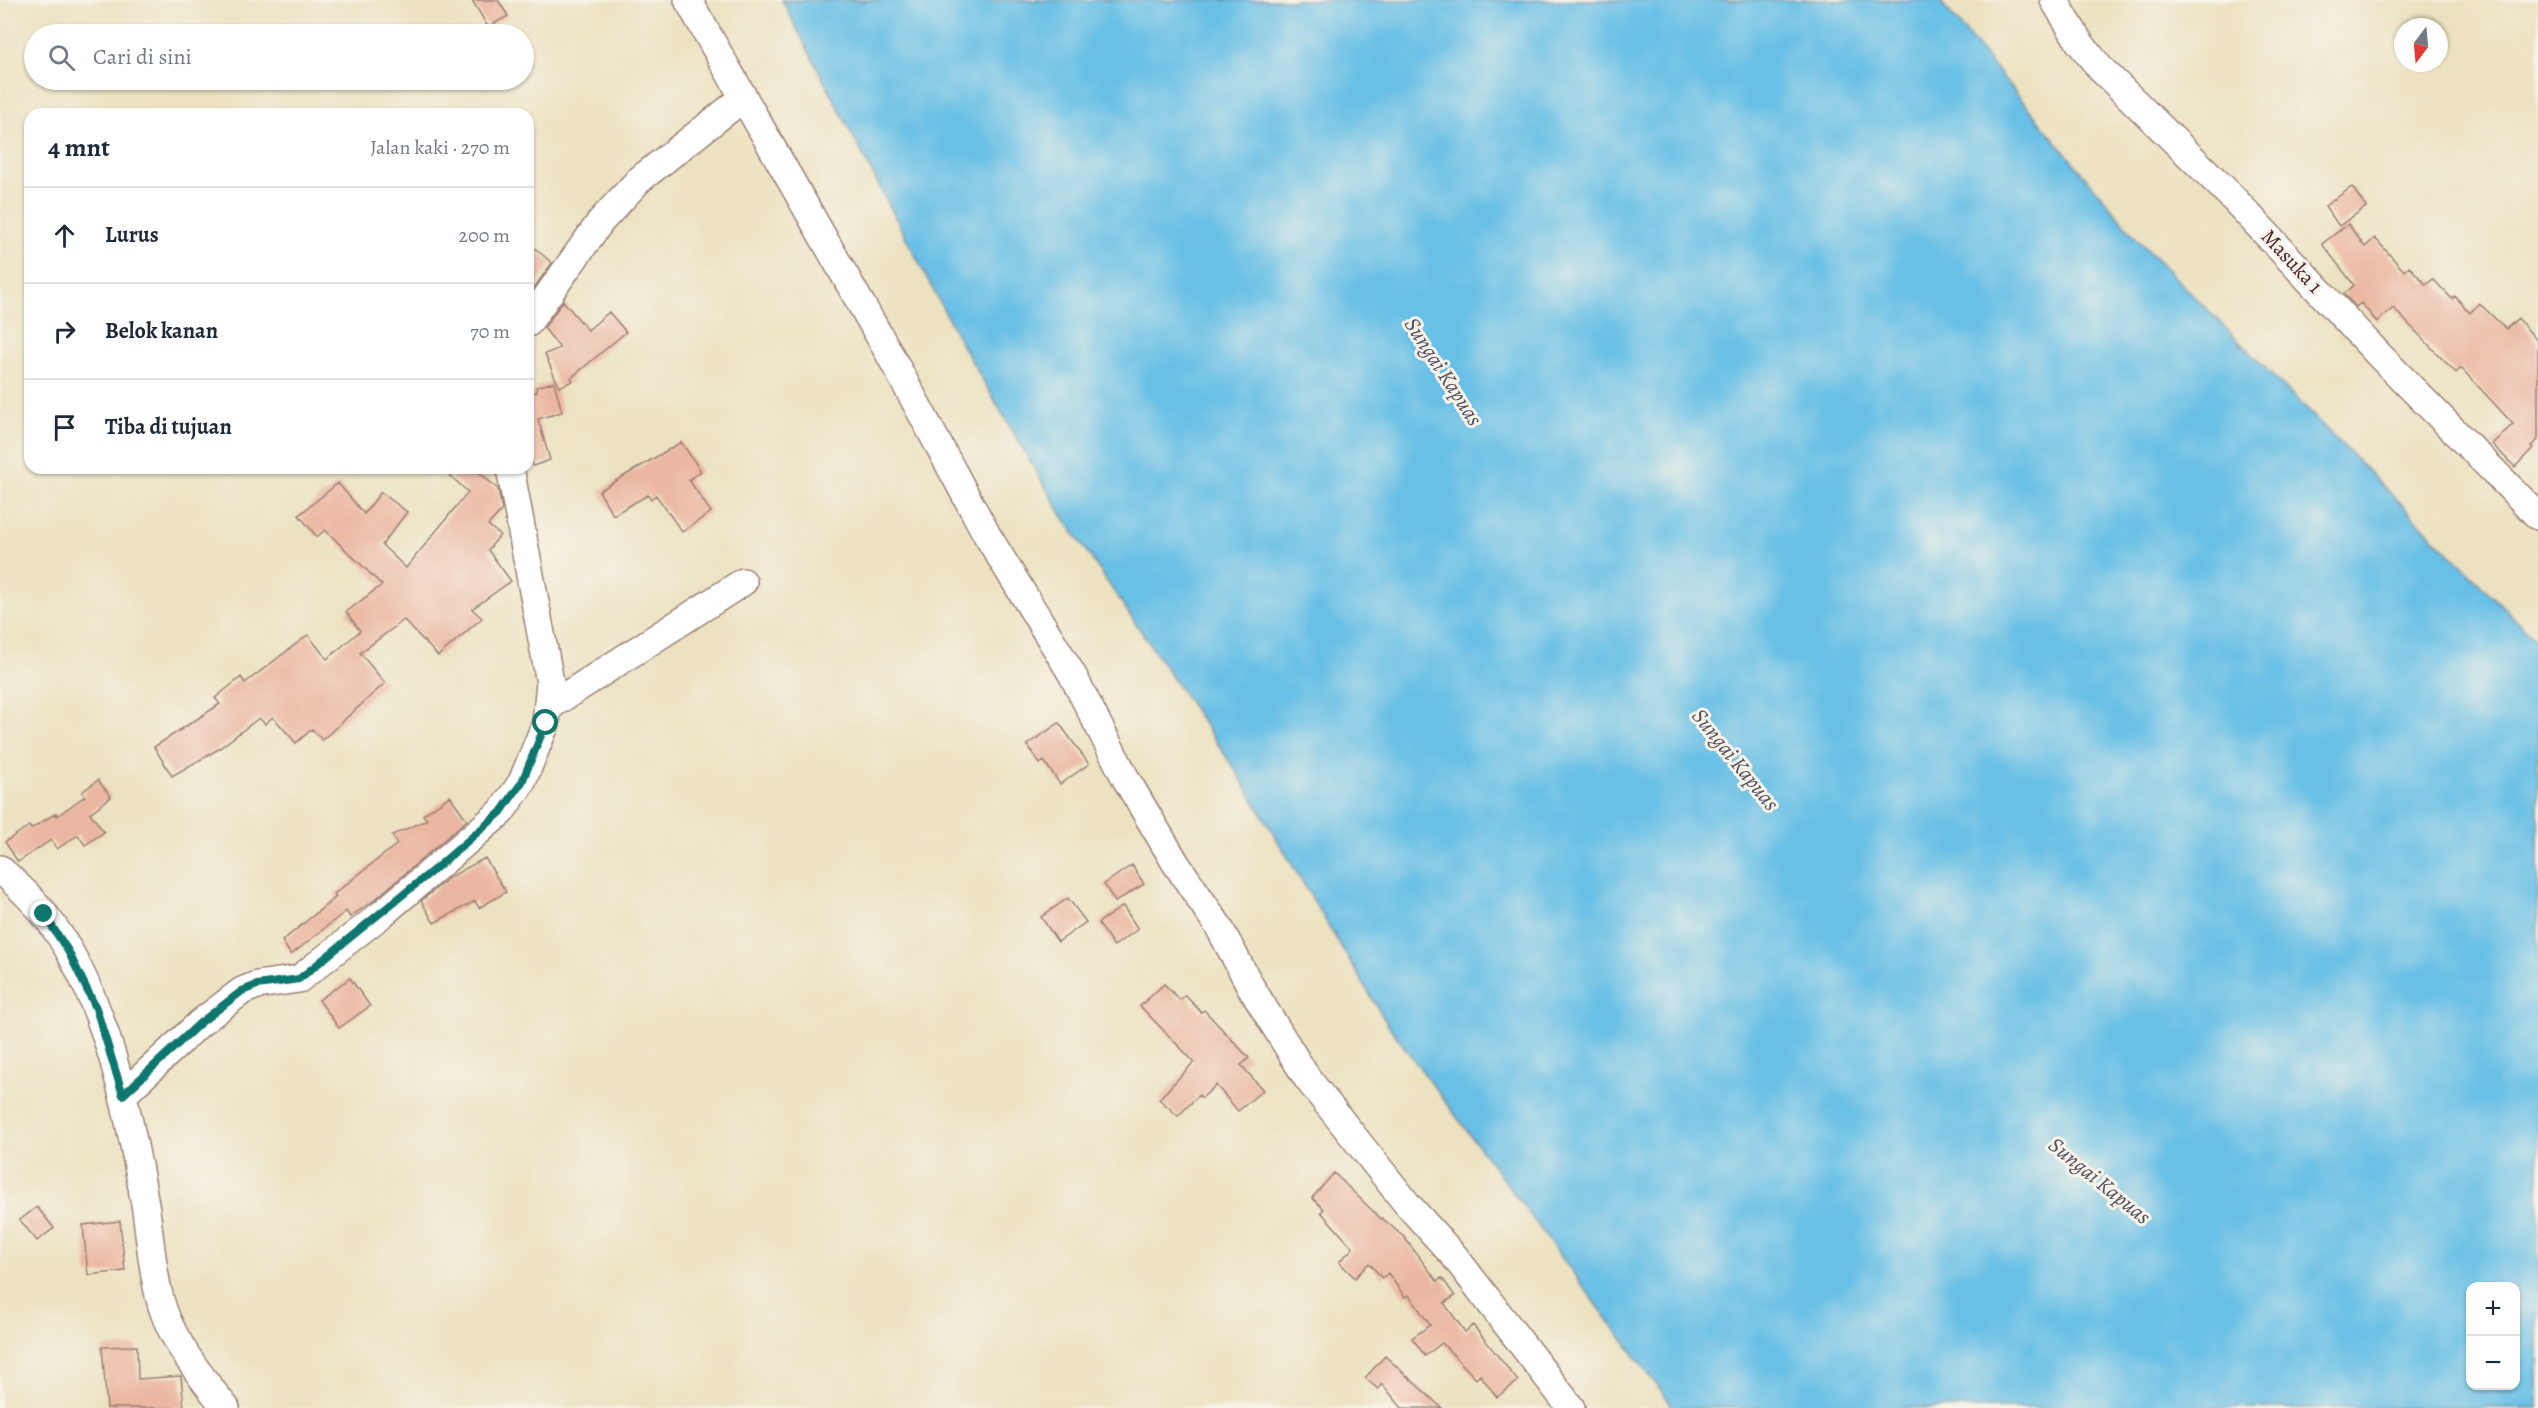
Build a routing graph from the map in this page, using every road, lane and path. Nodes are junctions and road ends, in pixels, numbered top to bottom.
1 (688, 0) edge
2 (2054, 0) edge
3 (742, 99) junction
4 (534, 315) edge
5 (511, 474) edge
6 (2538, 516) edge
7 (742, 582) dead end
8 (550, 705) junction
9 (0, 869) edge
10 (123, 1095) junction
11 (226, 1408) edge
12 (1571, 1408) edge

1 - 3 street
2 - 6 street, Masuka 1
3 - 4 street
3 - 12 street
5 - 8 street
7 - 8 street
8 - 10 street
9 - 10 street
10 - 11 street

